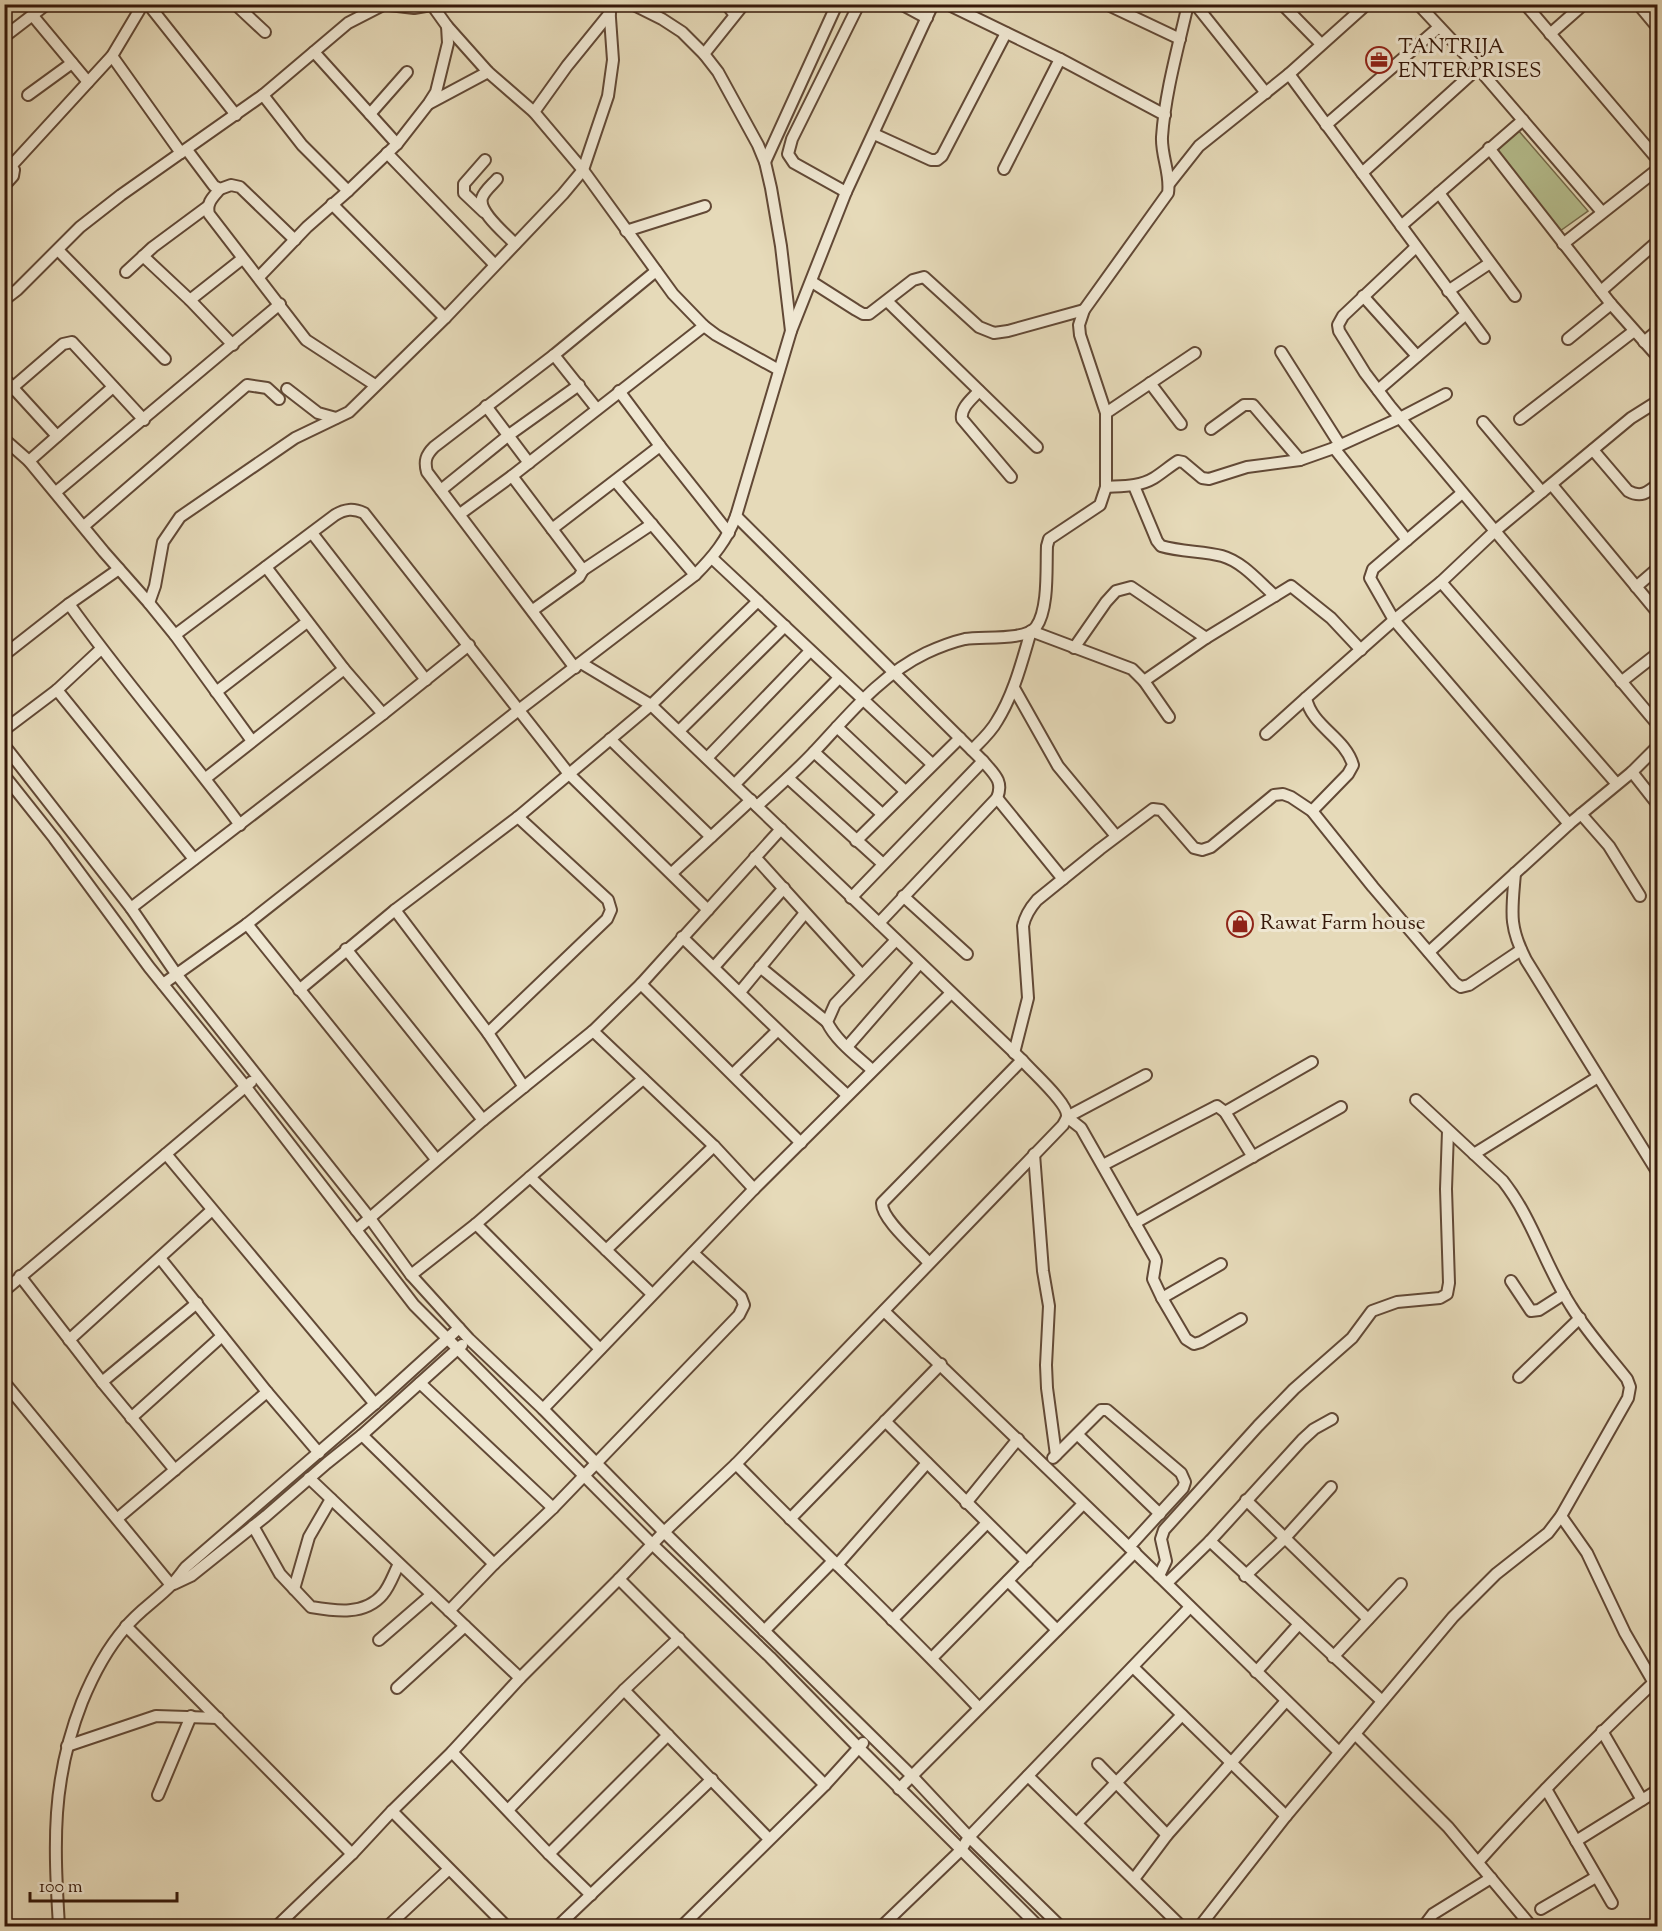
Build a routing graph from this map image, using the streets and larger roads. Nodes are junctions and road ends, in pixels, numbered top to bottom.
1 (47, 4) edge
2 (236, 4) edge
3 (632, 4) edge
4 (726, 4) edge
5 (744, 4) edge
6 (837, 4) edge
7 (901, 4) edge
8 (933, 4) edge
9 (947, 4) edge
10 (1106, 4) edge
11 (1188, 4) edge
12 (1195, 4) edge
13 (1282, 4) edge
14 (1367, 4) edge
15 (1418, 4) edge
16 (1525, 4) edge
17 (1584, 4) edge
18 (1638, 4) edge
19 (143, 5) edge
20 (382, 5) edge
21 (435, 5) edge
22 (853, 7) edge
23 (610, 9) edge
24 (734, 15) junction
25 (33, 16) junction
26 (927, 18) junction
27 (447, 26) junction
28 (1439, 27) junction
29 (1658, 28) edge
30 (6, 32) edge
31 (265, 32) dead end
32 (1006, 33) junction
33 (1550, 34) junction
34 (1180, 39) junction
35 (1321, 44) junction
36 (314, 52) junction
37 (704, 54) junction
38 (112, 56) junction
39 (1060, 59) junction
40 (72, 63) junction
41 (1478, 68) junction
42 (407, 72) dead end
43 (488, 72) junction
44 (1289, 74) junction
45 (87, 82) junction
46 (1266, 93) junction
47 (27, 95) dead end
48 (263, 95) junction
49 (429, 103) junction
50 (534, 112) junction
51 (370, 114) junction
52 (236, 115) junction
53 (1164, 115) junction
54 (1523, 120) junction
55 (1326, 125) junction
56 (874, 134) junction
57 (397, 144) junction
58 (1489, 148) junction
59 (184, 152) junction
60 (387, 153) junction
61 (485, 160) dead end
62 (1658, 160) edge
63 (8, 161) edge
64 (765, 162) junction
65 (1004, 169) dead end
66 (582, 170) junction
67 (1658, 170) edge
68 (1362, 173) junction
69 (497, 179) dead end
70 (1169, 184) junction
71 (4, 186) edge
72 (220, 189) junction
73 (348, 191) junction
74 (846, 192) junction
75 (1439, 193) junction
76 (332, 204) junction
77 (705, 206) dead end
78 (207, 207) junction
79 (484, 212) junction
80 (1602, 212) junction
81 (1401, 226) junction
82 (626, 231) junction
83 (295, 240) junction
84 (1658, 241) edge
85 (515, 244) junction
86 (1563, 244) junction
87 (1416, 247) junction
88 (58, 250) junction
89 (142, 256) junction
90 (242, 259) junction
91 (1490, 263) junction
92 (494, 264) junction
93 (656, 271) junction
94 (126, 272) dead end
95 (259, 277) junction
96 (812, 282) junction
97 (1448, 291) junction
98 (1601, 291) junction
99 (1363, 296) junction
100 (1515, 296) dead end
101 (4, 300) edge
102 (190, 300) junction
103 (887, 301) junction
104 (280, 304) junction
105 (1611, 304) junction
106 (1084, 310) junction
107 (1465, 315) junction
108 (445, 318) junction
109 (704, 326) junction
110 (1658, 330) edge
111 (1634, 331) junction
112 (791, 332) junction
113 (1484, 338) dead end
114 (1568, 339) dead end
115 (1644, 342) junction
116 (233, 345) junction
117 (1281, 352) dead end
118 (1195, 353) dead end
119 (554, 355) junction
120 (1417, 356) junction
121 (1658, 357) edge
122 (165, 359) dead end
123 (779, 370) junction
124 (4, 378) edge
125 (1150, 383) junction
126 (375, 385) junction
127 (579, 385) junction
128 (13, 387) junction
129 (113, 387) junction
130 (287, 389) dead end
131 (1378, 390) junction
132 (619, 391) junction
133 (979, 391) junction
134 (1446, 394) dead end
135 (4, 395) edge
136 (279, 399) dead end
137 (1658, 401) edge
138 (486, 406) junction
139 (597, 409) junction
140 (1106, 413) junction
141 (336, 418) junction
142 (1400, 418) junction
143 (1520, 419) dead end
144 (144, 420) junction
145 (1483, 423) dead end
146 (1181, 424) dead end
147 (1211, 429) dead end
148 (509, 435) junction
149 (57, 436) junction
150 (7, 445) edge
151 (660, 446) junction
152 (1337, 446) junction
153 (1037, 447) dead end
154 (1593, 450) junction
155 (1300, 460) junction
156 (29, 461) junction
157 (529, 463) junction
158 (512, 476) junction
159 (1011, 477) dead end
160 (616, 482) junction
161 (1658, 484) edge
162 (1552, 485) junction
163 (1134, 486) junction
164 (1106, 487) junction
165 (441, 490) junction
166 (56, 492) junction
167 (1542, 492) junction
168 (1462, 493) junction
169 (460, 514) junction
170 (736, 516) junction
171 (652, 524) junction
172 (84, 526) junction
173 (552, 529) junction
174 (1495, 531) junction
175 (312, 532) junction
176 (729, 533) junction
177 (1407, 540) junction
178 (712, 558) junction
179 (112, 561) junction
180 (266, 567) junction
181 (1658, 568) edge
182 (582, 570) junction
183 (695, 575) junction
184 (1441, 582) junction
185 (1636, 586) junction
186 (1275, 596) junction
187 (758, 601) junction
188 (149, 603) junction
189 (69, 604) junction
190 (533, 610) junction
191 (1658, 613) edge
192 (1394, 620) junction
193 (307, 621) junction
194 (785, 626) junction
195 (1031, 631) junction
196 (175, 635) junction
197 (1206, 638) junction
198 (1350, 638) junction
199 (469, 645) junction
200 (1074, 648) junction
201 (101, 650) junction
202 (1361, 650) junction
203 (810, 651) junction
204 (1658, 653) edge
205 (4, 655) edge
206 (1345, 662) junction
207 (578, 665) junction
208 (344, 669) junction
209 (893, 673) junction
210 (839, 678) junction
211 (426, 680) junction
212 (1144, 681) junction
213 (1621, 682) junction
214 (1014, 688) junction
215 (57, 690) junction
216 (216, 692) junction
217 (1306, 698) junction
218 (864, 699) junction
219 (651, 705) junction
220 (520, 709) junction
221 (383, 714) junction
222 (1169, 717) dead end
223 (1658, 725) edge
224 (837, 727) junction
225 (4, 730) edge
226 (679, 731) junction
227 (1266, 734) dead end
228 (960, 738) junction
229 (610, 740) junction
230 (252, 741) junction
231 (4, 745) edge
232 (1658, 746) edge
233 (972, 750) junction
234 (814, 752) junction
235 (707, 758) junction
236 (983, 761) junction
237 (932, 764) junction
238 (1632, 772) junction
239 (569, 774) junction
240 (4, 775) edge
241 (206, 778) junction
242 (788, 778) junction
243 (1616, 783) junction
244 (735, 784) junction
245 (904, 791) junction
246 (997, 798) junction
247 (1654, 799) edge
248 (754, 803) junction
249 (1312, 811) junction
250 (882, 814) junction
251 (1581, 814) junction
252 (518, 817) junction
253 (1569, 824) junction
254 (240, 825) junction
255 (781, 829) junction
256 (1116, 836) junction
257 (711, 837) junction
258 (856, 841) junction
259 (755, 857) junction
260 (194, 859) junction
261 (883, 864) junction
262 (672, 873) junction
263 (1515, 873) junction
264 (1063, 879) junction
265 (784, 888) junction
266 (903, 896) junction
267 (1641, 896) dead end
268 (851, 898) junction
269 (131, 908) junction
270 (395, 910) junction
271 (708, 910) junction
272 (805, 912) junction
273 (879, 923) junction
274 (247, 924) junction
275 (682, 937) junction
276 (896, 940) junction
277 (346, 949) junction
278 (1521, 950) junction
279 (1429, 952) junction
280 (967, 954) dead end
281 (920, 963) junction
282 (714, 967) junction
283 (760, 967) junction
284 (861, 974) junction
285 (177, 975) junction
286 (163, 984) junction
287 (641, 984) junction
288 (299, 990) junction
289 (740, 992) junction
290 (951, 993) junction
291 (827, 1022) junction
292 (593, 1031) junction
293 (777, 1031) junction
294 (488, 1033) junction
295 (847, 1047) junction
296 (1018, 1057) junction
297 (1312, 1062) dead end
298 (872, 1070) junction
299 (733, 1074) junction
300 (1146, 1075) dead end
301 (258, 1076) junction
302 (1598, 1077) junction
303 (642, 1079) junction
304 (245, 1086) junction
305 (524, 1087) junction
306 (847, 1095) junction
307 (1416, 1100) dead end
308 (1341, 1107) dead end
309 (1226, 1112) junction
310 (1067, 1117) junction
311 (483, 1120) junction
312 (1448, 1131) junction
313 (801, 1143) junction
314 (714, 1146) junction
315 (166, 1154) junction
316 (1474, 1154) junction
317 (1034, 1155) junction
318 (1253, 1157) junction
319 (1653, 1157) edge
320 (436, 1160) junction
321 (1102, 1164) junction
322 (1658, 1173) edge
323 (530, 1177) junction
324 (754, 1189) junction
325 (212, 1210) junction
326 (369, 1217) junction
327 (1135, 1223) junction
328 (476, 1224) junction
329 (356, 1230) junction
330 (606, 1250) junction
331 (693, 1253) junction
332 (160, 1258) junction
333 (929, 1263) junction
334 (1221, 1263) dead end
335 (411, 1275) junction
336 (20, 1276) junction
337 (1511, 1281) dead end
338 (4, 1291) edge
339 (652, 1294) junction
340 (1564, 1294) junction
341 (1162, 1298) junction
342 (196, 1304) junction
343 (884, 1311) junction
344 (1580, 1318) junction
345 (1240, 1319) dead end
346 (459, 1328) junction
347 (222, 1336) junction
348 (69, 1340) junction
349 (448, 1340) junction
350 (470, 1340) junction
351 (600, 1348) junction
352 (456, 1349) junction
353 (941, 1364) junction
354 (1519, 1377) dead end
355 (4, 1382) edge
356 (102, 1382) junction
357 (420, 1383) junction
358 (267, 1392) junction
359 (375, 1404) junction
360 (543, 1409) junction
361 (131, 1418) junction
362 (1332, 1419) dead end
363 (885, 1421) junction
364 (362, 1435) junction
365 (1078, 1435) junction
366 (1018, 1439) junction
367 (318, 1453) junction
368 (1056, 1455) junction
369 (596, 1462) junction
370 (736, 1464) junction
371 (927, 1464) junction
372 (1045, 1466) junction
373 (175, 1470) junction
374 (584, 1476) junction
375 (309, 1478) junction
376 (1330, 1487) dead end
377 (331, 1499) junction
378 (1246, 1500) junction
379 (966, 1503) junction
380 (1083, 1504) junction
381 (553, 1508) junction
382 (1160, 1514) junction
383 (1561, 1516) junction
384 (118, 1518) junction
385 (790, 1519) junction
386 (987, 1523) junction
387 (253, 1526) junction
388 (664, 1532) junction
389 (1284, 1539) junction
390 (1210, 1541) junction
391 (652, 1544) junction
392 (1132, 1550) junction
393 (1027, 1562) junction
394 (835, 1563) junction
395 (399, 1564) junction
396 (494, 1564) junction
397 (1245, 1575) junction
398 (619, 1579) junction
399 (1163, 1579) junction
400 (1008, 1581) junction
401 (1401, 1584) dead end
402 (171, 1585) junction
403 (294, 1589) junction
404 (431, 1595) junction
405 (1190, 1607) junction
406 (449, 1611) junction
407 (1368, 1619) junction
408 (892, 1620) junction
409 (1299, 1624) junction
410 (126, 1626) junction
411 (465, 1626) junction
412 (1057, 1630) junction
413 (764, 1631) junction
414 (679, 1638) junction
415 (380, 1640) dead end
416 (1333, 1657) junction
417 (932, 1658) junction
418 (1133, 1667) junction
419 (1256, 1672) junction
420 (520, 1678) junction
421 (1655, 1687) edge
422 (397, 1688) dead end
423 (624, 1690) junction
424 (1286, 1701) junction
425 (1382, 1701) junction
426 (979, 1708) junction
427 (1182, 1715) junction
428 (191, 1716) junction
429 (218, 1719) junction
430 (1602, 1731) junction
431 (1355, 1734) junction
432 (668, 1736) junction
433 (870, 1736) junction
434 (67, 1746) junction
435 (859, 1748) junction
436 (452, 1752) junction
437 (1339, 1752) junction
438 (1231, 1763) junction
439 (1098, 1764) dead end
440 (912, 1776) junction
441 (1028, 1776) junction
442 (712, 1779) junction
443 (1118, 1783) junction
444 (825, 1785) junction
445 (899, 1789) junction
446 (1546, 1789) junction
447 (1658, 1790) edge
448 (158, 1795) dead end
449 (1642, 1800) junction
450 (508, 1810) junction
451 (392, 1811) junction
452 (1286, 1816) junction
453 (1077, 1823) junction
454 (1167, 1835) junction
455 (969, 1837) junction
456 (769, 1839) junction
457 (1576, 1840) junction
458 (961, 1850) junction
459 (352, 1854) junction
460 (549, 1854) junction
461 (1478, 1862) junction
462 (448, 1870) junction
463 (1596, 1877) junction
464 (1491, 1878) junction
465 (1134, 1879) junction
466 (591, 1895) junction
467 (1612, 1904) dead end
468 (1541, 1909) dead end
469 (391, 1925) edge
470 (59, 1926) edge
471 (277, 1926) edge
472 (506, 1926) edge
473 (558, 1926) edge
474 (682, 1926) edge
475 (882, 1926) edge
476 (1038, 1926) edge
477 (1060, 1926) edge
478 (1180, 1926) edge
479 (1200, 1926) edge
480 (1424, 1926) edge
481 (1532, 1926) edge

1 - 25 street
2 - 31 street
3 - 37 street
4 - 24 street
5 - 24 street
6 - 64 street
7 - 26 street
8 - 26 street
9 - 32 street
10 - 34 street
11 - 34 street
12 - 46 street
13 - 35 street
14 - 35 street
15 - 28 street
16 - 33 street
17 - 33 street
18 - 29 street
19 - 38 street
19 - 52 street
20 - 21 street
20 - 36 street
21 - 27 street
22 - 74 street
23 - 50 street
23 - 66 street
24 - 37 street
25 - 30 street
25 - 40 street
26 - 56 street
27 - 43 street
27 - 49 street
28 - 41 street
28 - 55 street
32 - 39 street
32 - 56 street
33 - 62 street
34 - 53 street
35 - 44 street
36 - 48 street
36 - 51 street
37 - 64 street
38 - 45 street
38 - 59 street
39 - 53 street
39 - 65 street
40 - 45 street
40 - 47 street
41 - 54 street
41 - 68 street
42 - 51 street
43 - 49 street
43 - 50 street
44 - 46 street
44 - 55 street
45 - 63 street
46 - 70 street
48 - 52 street
48 - 73 street
49 - 57 street
50 - 66 street
51 - 57 street
52 - 59 street
53 - 70 street
54 - 58 street
54 - 80 street
55 - 68 street
56 - 74 street
57 - 60 street
58 - 75 street
58 - 86 street
59 - 72 street
59 - 88 street
60 - 73 street
60 - 92 street
61 - 79 street
63 - 71 street
64 - 112 street
66 - 82 street
66 - 85 street
67 - 80 street
68 - 81 street
69 - 79 street
70 - 106 street
72 - 78 street
72 - 83 street
73 - 76 street
74 - 96 street
75 - 81 street
75 - 91 street
76 - 83 street
76 - 108 street
77 - 82 street
78 - 89 street
78 - 90 street
79 - 85 street
80 - 86 street
81 - 87 street
82 - 93 street
83 - 95 street
84 - 98 street
85 - 92 street
86 - 98 street
87 - 97 street
87 - 99 street
88 - 101 street
88 - 122 street
89 - 94 street
89 - 102 street
90 - 95 street
90 - 102 street
91 - 97 street
91 - 100 street
92 - 108 street
93 - 109 street
93 - 119 street
95 - 104 street
96 - 103 street
96 - 112 street
97 - 107 street
98 - 105 street
99 - 120 street
99 - 131 street
102 - 116 street
103 - 106 street
103 - 133 street
104 - 116 street
104 - 126 street
105 - 111 street
105 - 114 street
106 - 140 street
107 - 113 street
107 - 120 street
108 - 126 street
109 - 123 street
109 - 132 street
110 - 115 street
111 - 115 street
111 - 143 street
112 - 123 street
115 - 121 street
116 - 144 street
117 - 152 street
118 - 125 street
119 - 127 street
119 - 138 street
120 - 131 street
123 - 170 street
124 - 128 street
125 - 140 street
125 - 146 street
126 - 141 street
127 - 139 street
127 - 148 street
128 - 129 street
128 - 135 street
128 - 149 street
129 - 144 street
129 - 149 street
130 - 141 street
131 - 142 street
132 - 139 street
132 - 151 street
133 - 153 street
133 - 159 street
134 - 142 street
136 - 172 street
137 - 154 street
138 - 148 street
138 - 165 street
139 - 157 street
140 - 164 street
141 - 188 street
142 - 152 street
142 - 168 street
144 - 166 street
145 - 167 street
147 - 155 street
148 - 157 street
148 - 165 street
149 - 156 street
150 - 156 street
151 - 160 street
151 - 176 street
152 - 155 street
152 - 177 street
154 - 161 street
154 - 162 street
155 - 163 street
156 - 166 street
157 - 158 street
158 - 169 street
158 - 173 street
160 - 171 street
160 - 173 street
162 - 167 street
162 - 185 street
163 - 164 street
163 - 186 street
164 - 195 street
165 - 169 street
166 - 172 street
167 - 174 street
168 - 174 street
168 - 177 street
169 - 190 street
170 - 176 street
170 - 209 street
171 - 182 street
171 - 183 street
172 - 179 street
173 - 182 street
174 - 184 street
174 - 213 street
175 - 180 street
175 - 199 street
175 - 211 street
176 - 178 street
177 - 192 street
178 - 183 street
178 - 187 street
179 - 188 street
179 - 189 street
180 - 193 street
180 - 196 street
181 - 185 street
182 - 190 street
183 - 207 street
184 - 192 street
184 - 243 street
185 - 191 street
186 - 197 street
186 - 198 street
187 - 194 street
187 - 219 street
188 - 196 street
189 - 201 street
189 - 205 street
190 - 207 street
192 - 202 street
192 - 253 street
193 - 208 street
193 - 216 street
194 - 203 street
194 - 226 street
195 - 200 street
195 - 209 street
195 - 214 street
196 - 216 street
197 - 200 street
197 - 212 street
198 - 202 street
198 - 206 street
199 - 211 street
199 - 220 street
200 - 212 street
201 - 215 street
201 - 241 street
202 - 206 street
203 - 210 street
203 - 235 street
204 - 213 street
206 - 217 street
207 - 219 street
207 - 220 street
208 - 221 street
208 - 230 street
209 - 218 street
209 - 228 street
210 - 218 street
210 - 244 street
211 - 221 street
212 - 222 street
213 - 223 street
214 - 233 street
214 - 256 street
215 - 225 street
215 - 260 street
216 - 230 street
217 - 227 street
217 - 249 street
218 - 224 street
218 - 237 street
219 - 226 street
219 - 229 street
220 - 239 street
220 - 274 street
221 - 254 street
224 - 234 street
224 - 245 street
226 - 235 street
228 - 233 street
228 - 237 street
229 - 239 street
229 - 257 street
230 - 241 street
231 - 269 street
232 - 238 street
233 - 236 street
234 - 242 street
234 - 250 street
235 - 244 street
236 - 246 street
236 - 261 street
237 - 245 street
238 - 243 street
238 - 247 street
239 - 252 street
239 - 262 street
240 - 286 street
241 - 254 street
242 - 248 street
242 - 258 street
243 - 251 street
244 - 248 street
245 - 250 street
246 - 264 street
246 - 266 street
248 - 255 street
248 - 257 street
249 - 256 street
249 - 279 street
250 - 258 street
251 - 253 street
251 - 267 street
252 - 270 street
252 - 294 street
253 - 263 street
254 - 260 street
255 - 259 street
255 - 268 street
256 - 264 street
257 - 262 street
258 - 261 street
259 - 265 street
259 - 271 street
260 - 269 street
261 - 268 street
262 - 271 street
263 - 278 street
263 - 279 street
264 - 296 street
265 - 272 street
265 - 282 street
266 - 273 street
266 - 280 street
268 - 273 street
269 - 285 street
270 - 277 street
270 - 294 street
271 - 275 street
272 - 283 street
272 - 284 street
273 - 276 street
274 - 285 street
274 - 288 street
275 - 282 street
275 - 287 street
276 - 281 street
276 - 284 street
277 - 288 street
277 - 311 street
278 - 279 street
278 - 302 street
281 - 290 street
281 - 295 street
282 - 289 street
283 - 289 street
283 - 291 street
284 - 291 street
285 - 286 street
285 - 301 street
286 - 304 street
287 - 292 street
287 - 299 street
288 - 320 street
289 - 293 street
290 - 296 street
290 - 298 street
291 - 295 street
292 - 303 street
292 - 305 street
293 - 299 street
293 - 306 street
294 - 305 street
295 - 298 street
296 - 310 street
296 - 333 street
297 - 309 street
298 - 306 street
299 - 313 street
300 - 310 street
301 - 304 street
301 - 326 street
302 - 316 street
302 - 319 street
303 - 314 street
303 - 323 street
304 - 315 street
304 - 329 street
305 - 311 street
306 - 313 street
307 - 312 street
308 - 318 street
309 - 318 street
309 - 321 street
310 - 317 street
310 - 321 street
311 - 320 street
312 - 316 street
312 - 399 street
313 - 324 street
314 - 324 street
314 - 330 street
315 - 325 street
315 - 336 street
316 - 340 street
317 - 333 street
317 - 368 street
318 - 327 street
319 - 322 street
320 - 326 street
321 - 327 street
323 - 328 street
323 - 330 street
324 - 331 street
325 - 332 street
325 - 359 street
326 - 329 street
326 - 335 street
327 - 341 street
328 - 335 street
328 - 351 street
329 - 349 street
330 - 339 street
331 - 339 street
331 - 369 street
332 - 342 street
332 - 348 street
333 - 343 street
334 - 341 street
335 - 346 street
336 - 338 street
336 - 348 street
337 - 340 street
339 - 351 street
340 - 344 street
341 - 345 street
342 - 347 street
342 - 356 street
343 - 353 street
343 - 370 street
344 - 354 street
344 - 383 street
346 - 349 street
346 - 350 street
347 - 358 street
347 - 361 street
348 - 356 street
349 - 352 street
349 - 359 street
350 - 352 street
350 - 360 street
351 - 360 street
352 - 357 street
352 - 374 street
353 - 363 street
353 - 366 street
355 - 384 street
356 - 361 street
357 - 364 street
357 - 381 street
358 - 367 street
358 - 373 street
359 - 367 street
360 - 369 street
361 - 373 street
362 - 378 street
363 - 371 street
363 - 385 street
364 - 375 street
364 - 396 street
365 - 368 street
365 - 382 street
365 - 382 street
366 - 372 street
366 - 379 street
367 - 402 street
368 - 372 street
369 - 374 street
369 - 388 street
370 - 385 street
370 - 388 street
371 - 379 street
371 - 394 street
372 - 380 street
373 - 384 street
374 - 381 street
374 - 391 street
375 - 377 street
375 - 387 street
376 - 389 street
377 - 395 street
377 - 403 street
378 - 389 street
378 - 390 street
379 - 386 street
380 - 392 street
380 - 393 street
381 - 396 street
382 - 392 street
383 - 421 street
383 - 425 street
384 - 402 street
385 - 394 street
386 - 393 street
386 - 408 street
387 - 402 street
387 - 403 street
388 - 391 street
388 - 413 street
389 - 397 street
389 - 407 street
390 - 397 street
390 - 399 street
391 - 398 street
391 - 435 street
392 - 399 street
392 - 412 street
393 - 400 street
394 - 408 street
394 - 413 street
395 - 403 street
395 - 404 street
396 - 406 street
397 - 409 street
398 - 414 street
398 - 420 street
399 - 405 street
400 - 412 street
400 - 417 street
401 - 407 street
402 - 410 street
404 - 406 street
404 - 415 street
405 - 418 street
405 - 419 street
406 - 411 street
407 - 416 street
408 - 417 street
409 - 416 street
409 - 419 street
410 - 429 street
410 - 434 street
411 - 420 street
411 - 422 street
412 - 426 street
413 - 433 street
414 - 423 street
414 - 444 street
416 - 425 street
417 - 426 street
418 - 427 street
418 - 441 street
419 - 424 street
420 - 436 street
421 - 430 street
423 - 432 street
423 - 450 street
424 - 437 street
424 - 438 street
425 - 431 street
426 - 440 street
427 - 438 street
427 - 443 street
428 - 429 street
428 - 434 street
428 - 448 street
429 - 459 street
430 - 446 street
430 - 449 street
431 - 437 street
431 - 461 street
432 - 442 street
432 - 460 street
433 - 435 street
433 - 440 street
434 - 470 street
435 - 444 street
435 - 445 street
436 - 450 street
436 - 451 street
437 - 452 street
438 - 452 street
438 - 454 street
439 - 443 street
440 - 445 street
440 - 455 street
441 - 453 street
441 - 455 street
442 - 456 street
442 - 466 street
443 - 453 street
443 - 454 street
444 - 456 street
445 - 458 street
446 - 457 street
446 - 461 street
447 - 449 street
449 - 457 street
450 - 460 street
451 - 459 street
451 - 462 street
452 - 479 street
453 - 465 street
454 - 465 street
455 - 458 street
455 - 477 street
456 - 474 street
457 - 463 street
458 - 475 street
458 - 476 street
459 - 471 street
460 - 466 street
461 - 464 street
462 - 469 street
462 - 472 street
463 - 467 street
463 - 468 street
464 - 480 street
464 - 481 street
465 - 478 street
466 - 473 street

